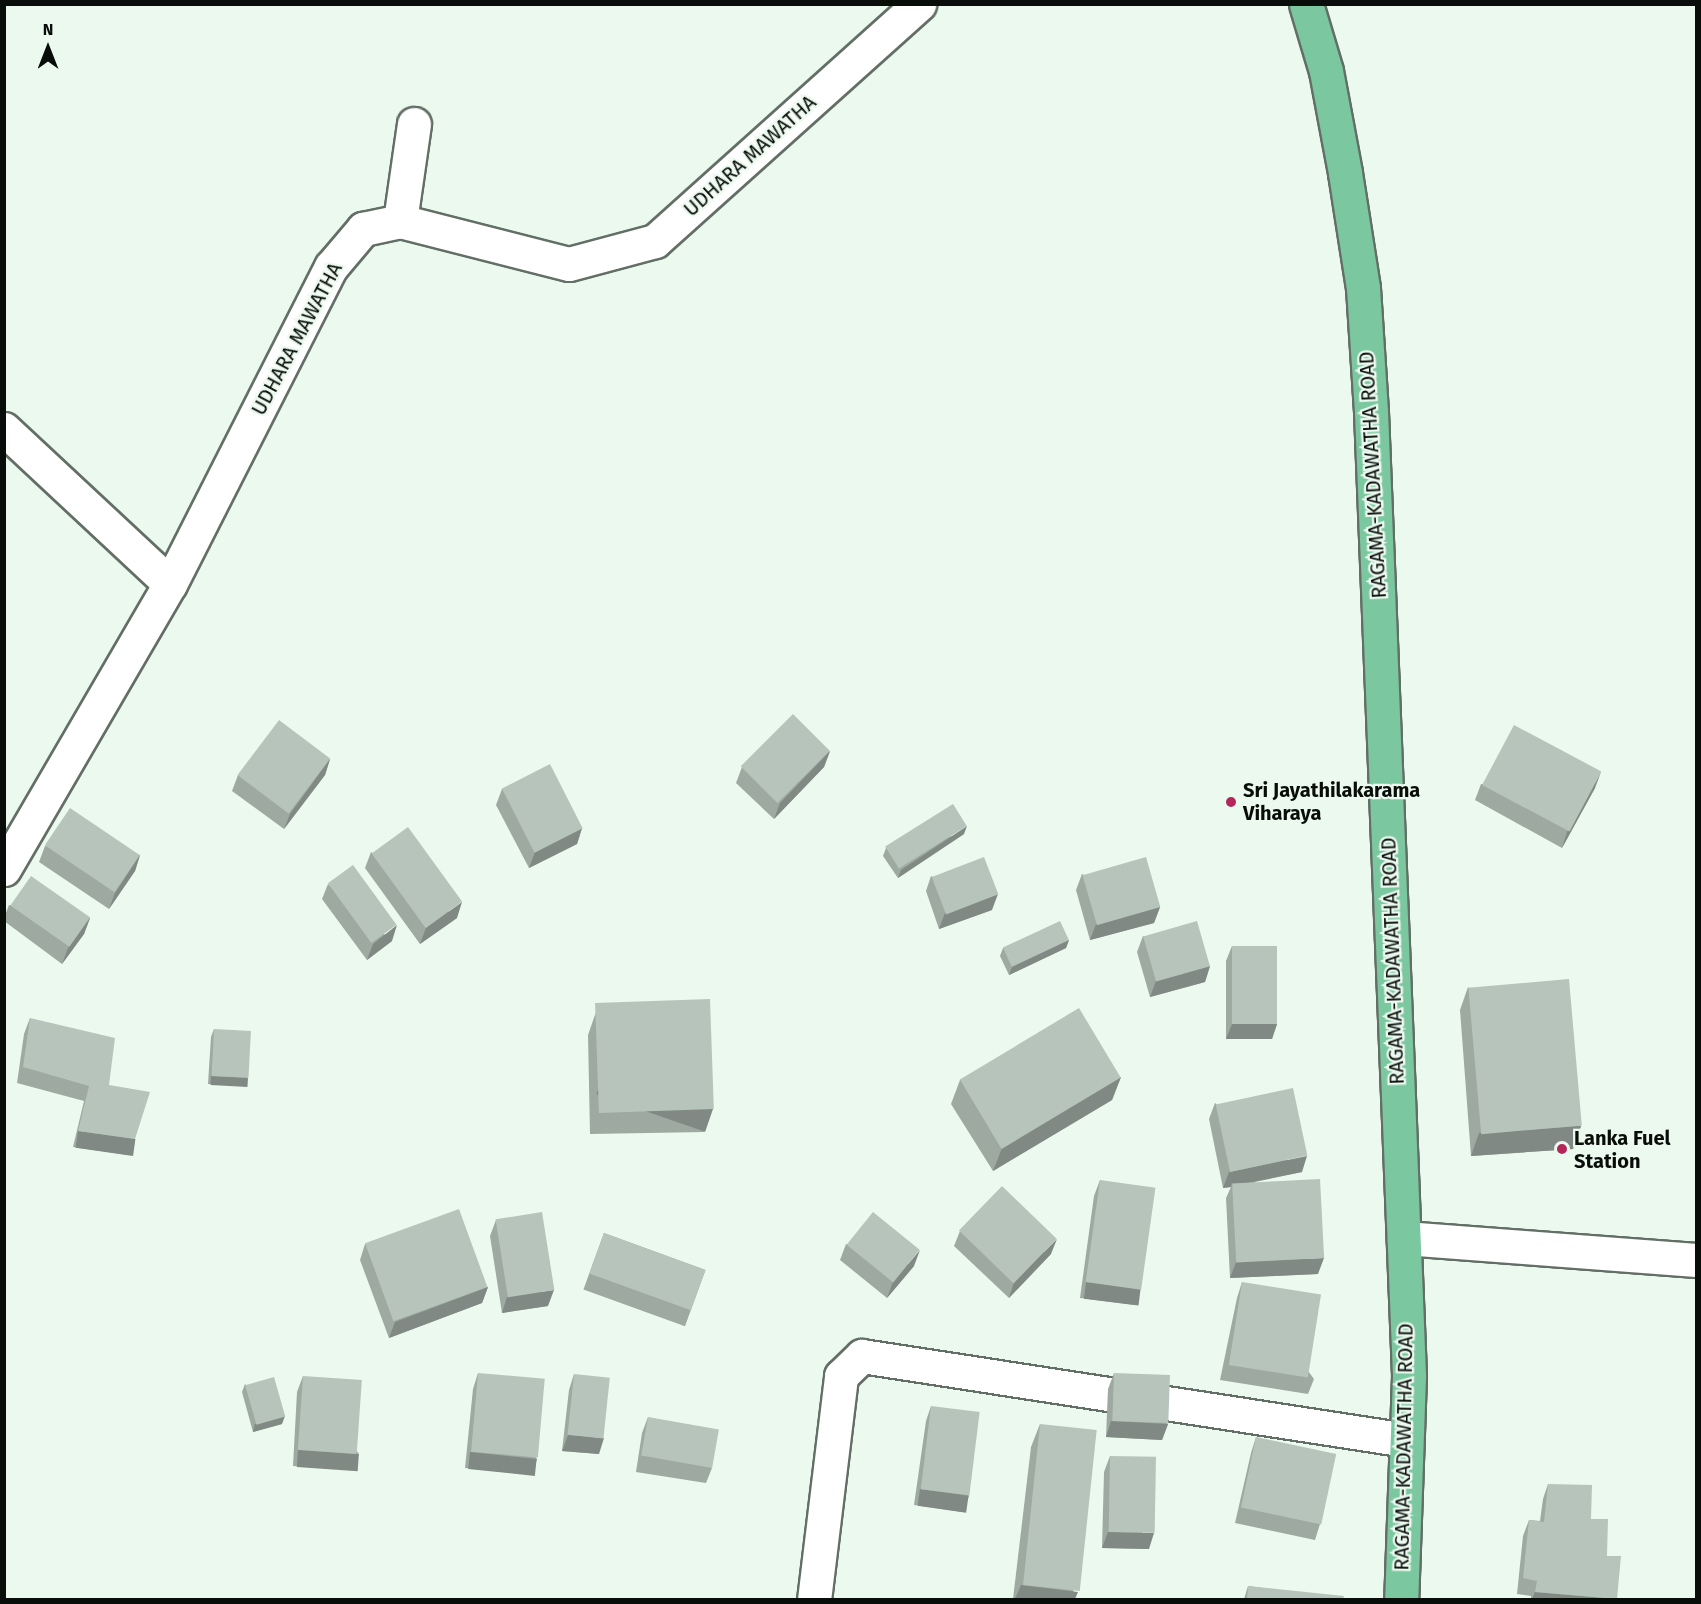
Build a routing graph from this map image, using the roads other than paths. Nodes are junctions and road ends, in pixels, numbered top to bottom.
1 (919, 4) edge
2 (1306, 4) edge
3 (414, 124) dead end
4 (400, 221) junction
5 (4, 429) edge
6 (170, 584) junction
7 (4, 869) edge
8 (1404, 1238) junction
9 (1696, 1260) edge
10 (1406, 1440) junction
11 (814, 1599) edge
12 (1401, 1599) edge

1 - 4 street, UDHARA MAWATHA
2 - 8 main road, RAGAMA-KADAWATHA ROAD
3 - 4 street
4 - 6 street, UDHARA MAWATHA
5 - 6 street
6 - 7 street, UDHARA MAWATHA
8 - 9 street
8 - 10 main road, RAGAMA-KADAWATHA ROAD
10 - 11 street
10 - 12 main road, RAGAMA-KADAWATHA ROAD

